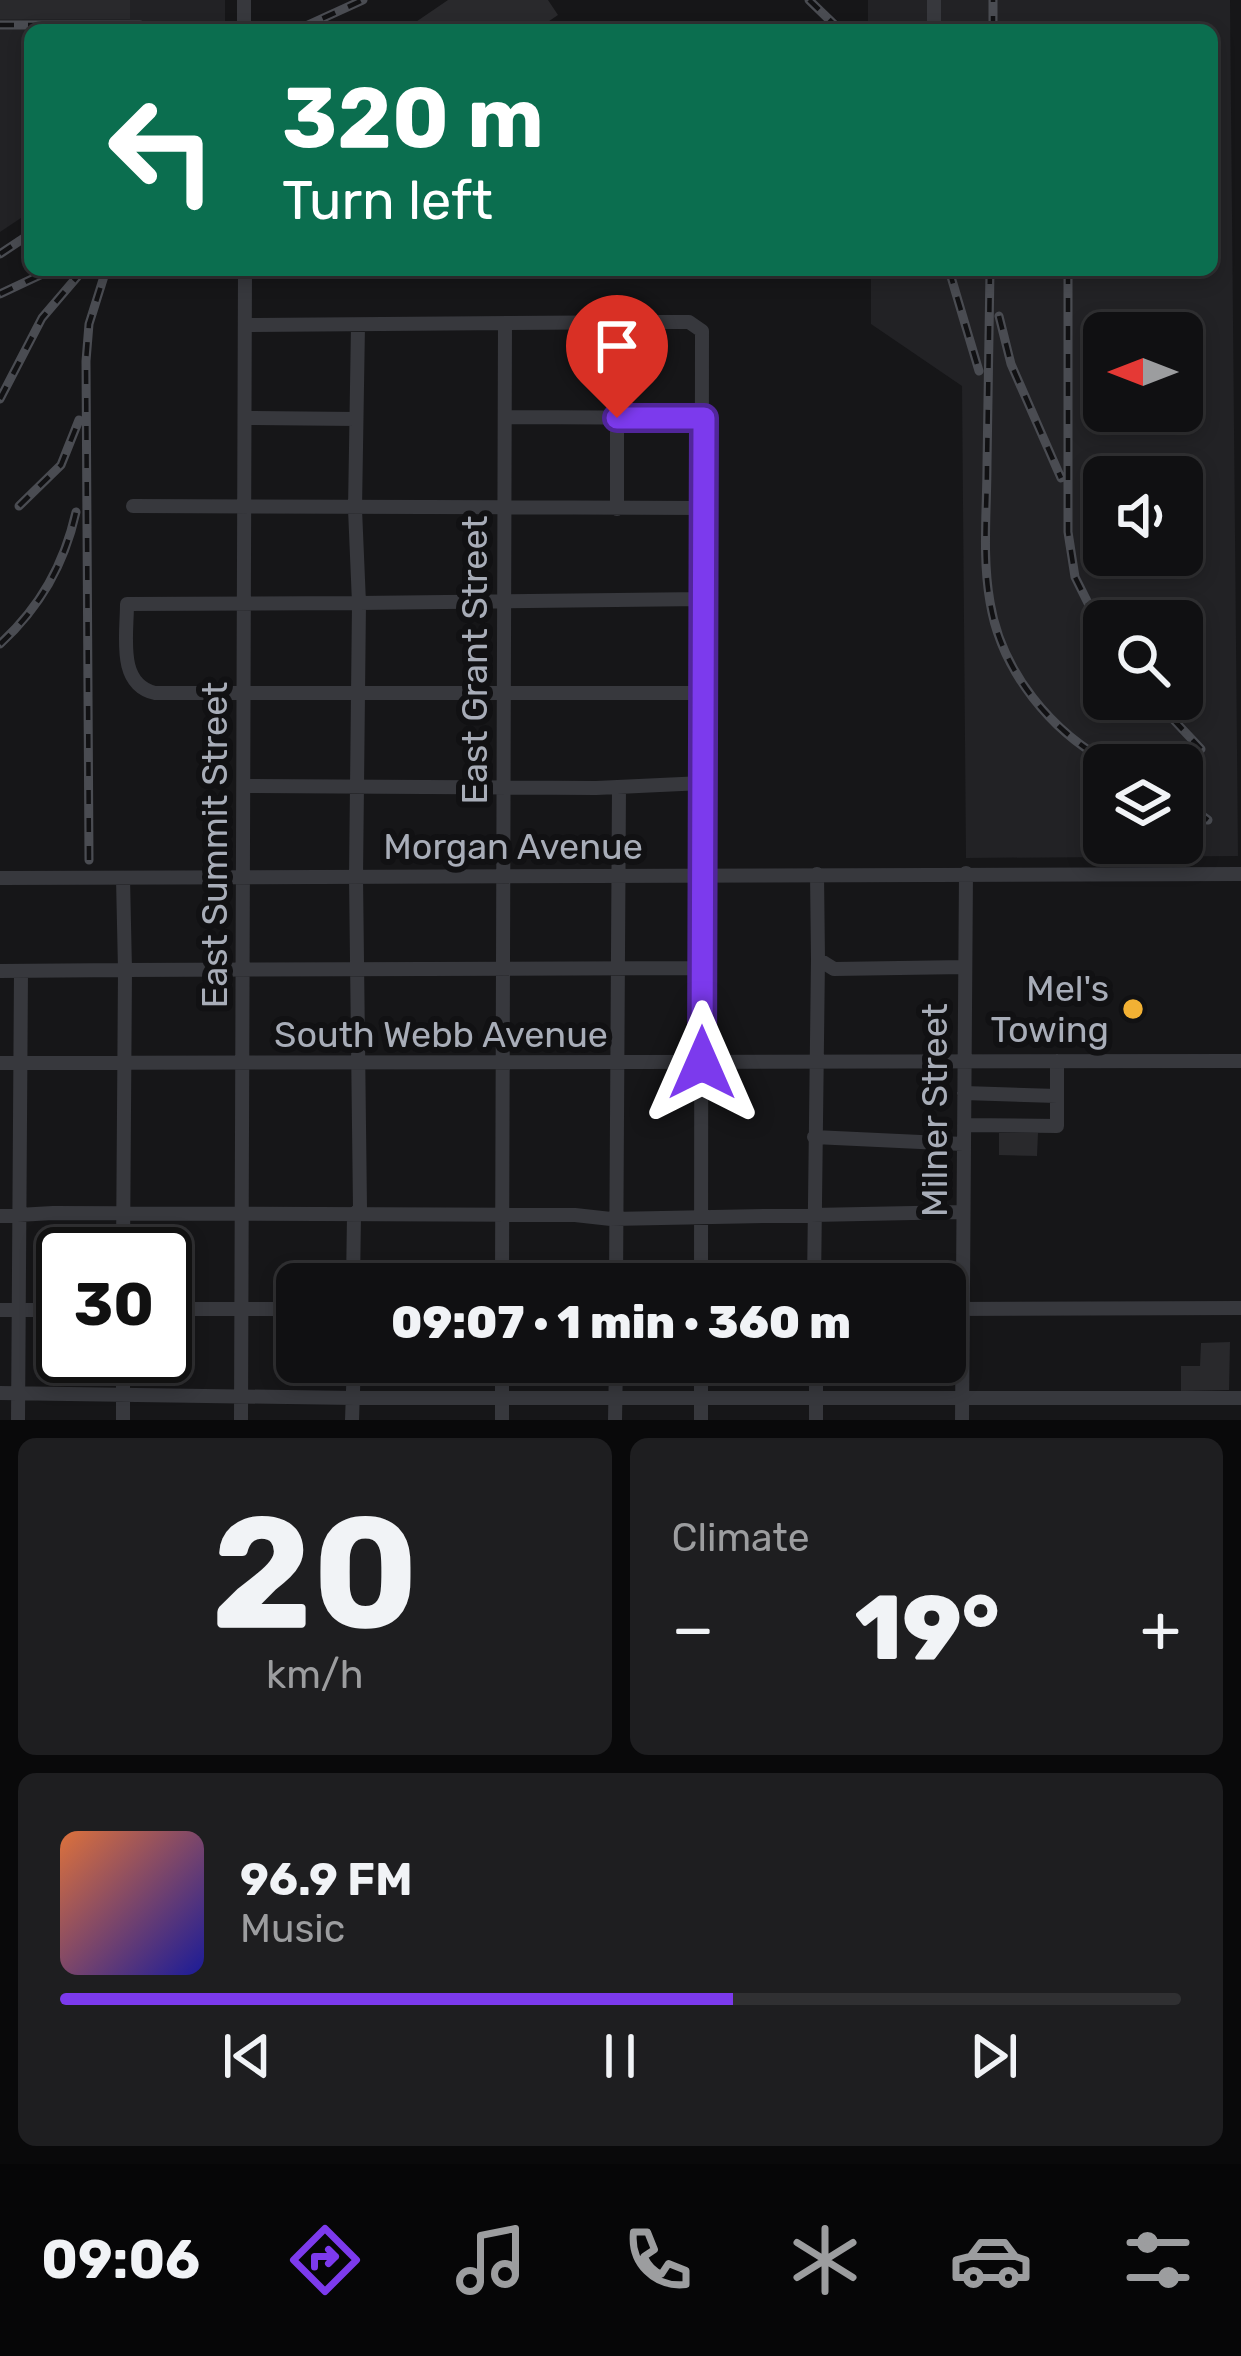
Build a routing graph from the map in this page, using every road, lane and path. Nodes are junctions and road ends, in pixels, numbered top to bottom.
1 (245, 276) edge
2 (617, 322) junction
3 (505, 323) junction
4 (358, 325) junction
5 (245, 326) junction
6 (245, 418) junction
7 (505, 418) junction
8 (617, 418) junction
9 (704, 418) junction
10 (356, 419) junction
11 (133, 506) dead end
12 (244, 508) junction
13 (704, 508) junction
14 (355, 509) junction
15 (617, 509) junction
16 (504, 510) junction
17 (703, 599) junction
18 (504, 600) junction
19 (244, 603) junction
20 (359, 603) junction
21 (504, 692) junction
22 (244, 693) junction
23 (357, 693) junction
24 (703, 693) junction
25 (703, 782) junction
26 (504, 785) junction
27 (244, 786) junction
28 (356, 786) junction
29 (619, 788) junction
30 (966, 873) junction
31 (817, 874) junction
32 (1241, 874) edge
33 (703, 875) junction
34 (504, 876) junction
35 (244, 877) junction
36 (356, 877) junction
37 (616, 877) junction
38 (0, 878) edge
39 (123, 878) junction
40 (818, 959) junction
41 (617, 968) junction
42 (703, 968) junction
43 (965, 968) junction
44 (503, 969) junction
45 (125, 970) junction
46 (243, 970) junction
47 (0, 971) edge
48 (21, 971) junction
49 (356, 971) junction
50 (964, 1061) junction
51 (1057, 1061) junction
52 (1241, 1061) edge
53 (814, 1062) junction
54 (0, 1063) edge
55 (21, 1063) junction
56 (125, 1063) junction
57 (702, 1063) junction
58 (243, 1064) junction
59 (357, 1064) junction
60 (503, 1064) junction
61 (619, 1064) junction
62 (964, 1093) junction
63 (1057, 1096) junction
64 (964, 1125) junction
65 (814, 1137) junction
66 (963, 1144) junction
67 (963, 1212) junction
68 (242, 1214) junction
69 (814, 1214) junction
70 (123, 1215) junction
71 (354, 1215) junction
72 (0, 1216) edge
73 (19, 1216) junction
74 (502, 1216) junction
75 (702, 1216) junction
76 (616, 1219) junction
77 (123, 1227) edge
78 (353, 1263) edge
79 (502, 1263) edge
80 (616, 1263) edge
81 (701, 1263) edge
82 (814, 1263) edge
83 (962, 1263) edge
84 (1241, 1308) edge
85 (966, 1309) edge
86 (0, 1310) edge
87 (20, 1310) junction
88 (36, 1310) edge
89 (192, 1310) edge
90 (242, 1310) junction
91 (276, 1310) edge
92 (123, 1383) edge
93 (353, 1383) edge
94 (502, 1383) edge
95 (615, 1383) edge
96 (701, 1383) edge
97 (816, 1383) edge
98 (962, 1383) edge
99 (18, 1393) junction
100 (0, 1394) edge
101 (241, 1396) junction
102 (123, 1397) junction
103 (502, 1397) junction
104 (1241, 1397) edge
105 (353, 1399) junction
106 (615, 1399) junction
107 (701, 1399) junction
108 (962, 1399) junction
109 (816, 1400) junction
110 (18, 1420) edge
111 (123, 1420) edge
112 (241, 1420) edge
113 (352, 1420) edge
114 (502, 1420) edge
115 (615, 1420) edge
116 (700, 1420) edge
117 (816, 1420) edge
118 (962, 1420) edge

1 - 5 street, East Summit Street
2 - 3 street
2 - 8 street
2 - 9 street
3 - 4 street
3 - 7 street, East Grant Street
4 - 5 street
4 - 10 street
5 - 6 street, East Summit Street
6 - 10 street
6 - 12 street, East Summit Street
7 - 8 street
7 - 16 street, East Grant Street
8 - 9 street
8 - 15 street
9 - 13 street
10 - 14 street
11 - 12 street
12 - 14 street
12 - 19 street, East Summit Street
13 - 15 street
13 - 17 street
14 - 16 street
14 - 20 street
15 - 16 street
16 - 18 street, East Grant Street
17 - 18 street
17 - 24 street
18 - 20 street
18 - 21 street, East Grant Street
19 - 20 street
19 - 22 street, East Summit Street
19 - 22 street
20 - 23 street
21 - 23 street
21 - 24 street
21 - 26 street, East Grant Street
22 - 23 street
22 - 27 street, East Summit Street
23 - 28 street
24 - 25 street
25 - 29 street
25 - 33 street
26 - 28 street
26 - 29 street
26 - 34 street, East Grant Street
27 - 28 street
27 - 35 street, East Summit Street
28 - 36 street
29 - 37 street
30 - 31 street, Morgan Avenue
30 - 32 street, Morgan Avenue
30 - 43 street, Milner Street
31 - 33 street, Morgan Avenue
31 - 40 street
33 - 37 street, Morgan Avenue
33 - 42 street
34 - 36 street, Morgan Avenue
34 - 37 street, Morgan Avenue
34 - 44 street, East Grant Street
35 - 36 street, Morgan Avenue
35 - 39 street, Morgan Avenue
35 - 46 street, East Summit Street
36 - 49 street
37 - 41 street
38 - 39 street, Morgan Avenue
39 - 45 street
40 - 43 street
40 - 53 street
41 - 42 street
41 - 44 street
41 - 61 street
42 - 57 street
43 - 50 street, Milner Street
44 - 49 street
44 - 60 street, East Grant Street
45 - 46 street
45 - 48 street
45 - 56 street
46 - 49 street
46 - 58 street, East Summit Street
47 - 48 street
48 - 55 street
49 - 59 street
50 - 51 street, South Webb Avenue
50 - 53 street, South Webb Avenue
50 - 62 street, Milner Street
51 - 52 street, South Webb Avenue
51 - 63 street
53 - 57 street, South Webb Avenue
53 - 65 street
54 - 55 street, South Webb Avenue
55 - 56 street, South Webb Avenue
55 - 73 street
56 - 58 street, South Webb Avenue
56 - 70 street
57 - 61 street, South Webb Avenue
57 - 75 street
58 - 59 street, South Webb Avenue
58 - 68 street, East Summit Street
59 - 60 street, South Webb Avenue
59 - 71 street
60 - 61 street, South Webb Avenue
60 - 74 street, East Grant Street
61 - 76 street
62 - 63 street
62 - 64 street, Milner Street
63 - 64 street
64 - 66 street, Milner Street
65 - 66 street
65 - 69 street
66 - 67 street, Milner Street
67 - 69 street
67 - 83 street, Milner Street
68 - 70 street
68 - 71 street
68 - 90 street, East Summit Street
69 - 75 street
69 - 82 street
70 - 73 street
70 - 77 street
71 - 74 street
71 - 78 street
72 - 73 street
73 - 87 street
74 - 76 street
74 - 79 street, East Grant Street
75 - 76 street
75 - 81 street
76 - 80 street
84 - 85 street
86 - 87 street
87 - 88 street
87 - 99 street
89 - 90 street
90 - 91 street
90 - 101 street, East Summit Street
92 - 102 street
93 - 105 street
94 - 103 street
95 - 106 street
96 - 107 street
97 - 109 street
98 - 108 street, Milner Street
99 - 100 street
99 - 102 street
99 - 110 street
101 - 102 street
101 - 105 street
101 - 112 street, East Summit Street
102 - 111 street
103 - 105 street
103 - 106 street
103 - 114 street
104 - 108 street
105 - 113 street
106 - 107 street
106 - 115 street
107 - 109 street
107 - 116 street
108 - 109 street
108 - 118 street, Milner Street
109 - 117 street

